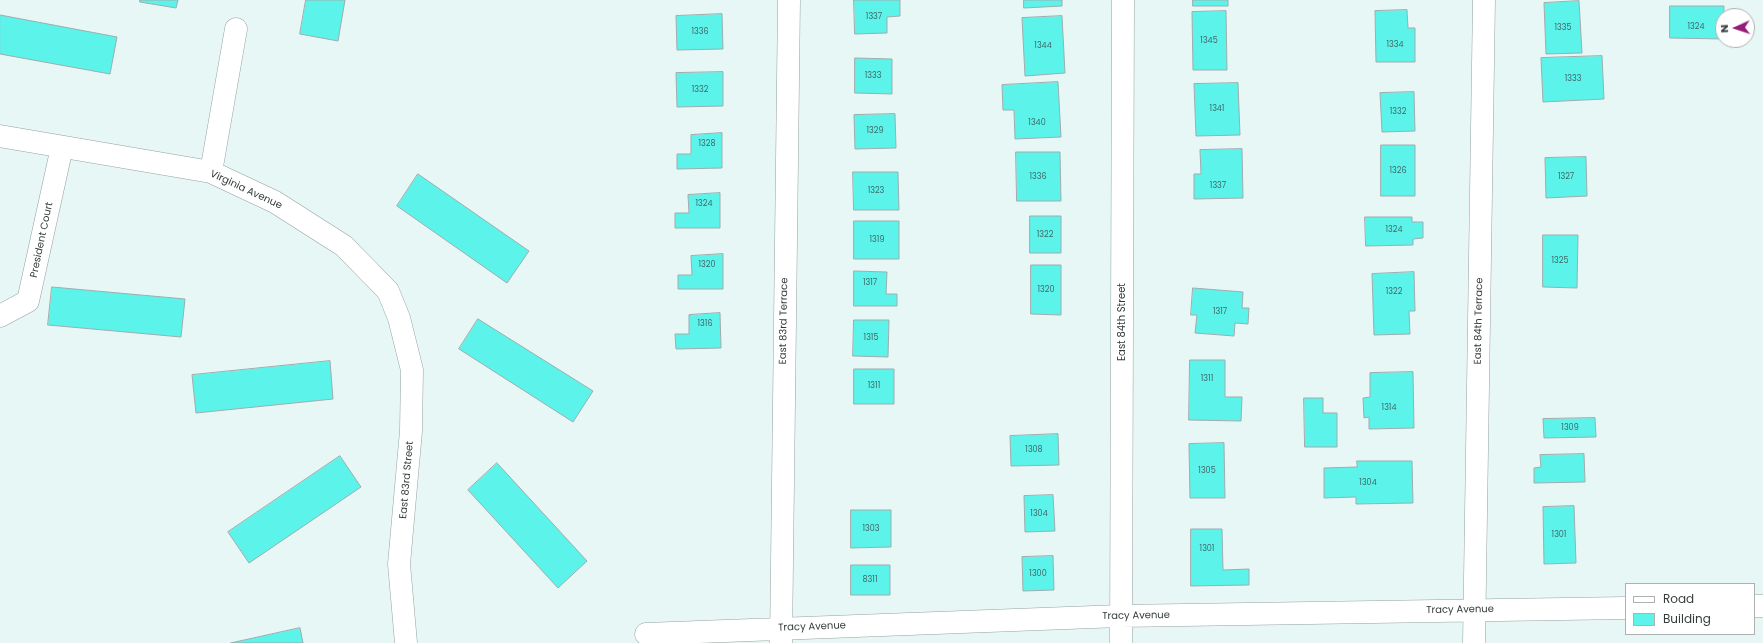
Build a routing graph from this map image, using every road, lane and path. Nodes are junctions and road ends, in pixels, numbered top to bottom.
1 (789, 0) edge
2 (1123, 0) edge
3 (1484, 0) edge
4 (236, 29) dead end
5 (0, 136) edge
6 (62, 147) junction
7 (211, 172) junction
8 (0, 316) edge
9 (399, 318) joint
10 (1625, 608) edge
11 (1473, 610) junction
12 (1120, 616) junction
13 (646, 634) dead end
14 (781, 636) edge
15 (406, 643) edge
16 (1121, 643) edge
17 (1474, 643) edge

1 - 14 street, East 83rd Terrace
2 - 12 street, East 84th Street
3 - 11 street, East 84th Terrace
4 - 7 street
5 - 6 street, Virginia Avenue
6 - 7 street, Virginia Avenue
6 - 8 street, President Court
7 - 9 street, Virginia Avenue
9 - 15 street, East 83rd Street
10 - 11 street, Tracy Avenue
11 - 12 street, Tracy Avenue
11 - 17 street, East 84th Terrace
12 - 14 street, Tracy Avenue
12 - 16 street, East 84th Street
13 - 14 street, Tracy Avenue

